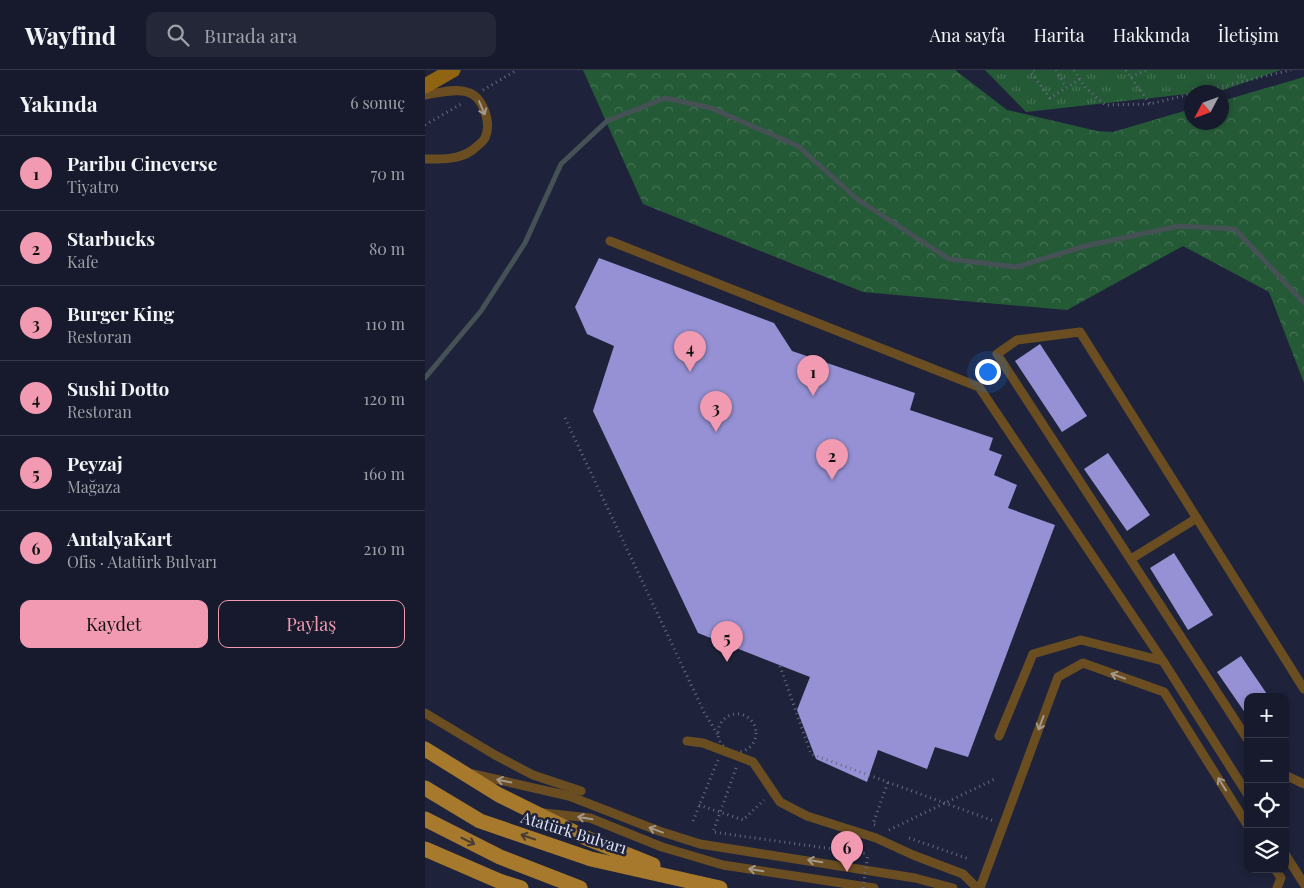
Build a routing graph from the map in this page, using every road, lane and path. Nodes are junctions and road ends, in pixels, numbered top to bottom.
1 (453, 70) edge
2 (1034, 70) edge
3 (1055, 70) edge
4 (1075, 70) edge
5 (1126, 70) edge
6 (1147, 70) edge
7 (1291, 70) edge
8 (1131, 77) junction
9 (1080, 79) junction
10 (1228, 85) edge
11 (425, 86) edge
12 (1066, 87) junction
13 (425, 95) edge
14 (1184, 96) edge
15 (1150, 104) junction
16 (425, 159) edge
17 (610, 241) dead end
18 (565, 418) dead end
19 (1197, 518) junction
20 (1131, 560) junction
21 (1163, 661) junction
22 (780, 666) dead end
23 (1304, 689) edge
24 (425, 713) edge
25 (718, 735) junction
26 (999, 736) dead end
27 (1247, 738) edge
28 (687, 741) dead end
29 (722, 748) junction
30 (425, 750) edge
31 (740, 755) junction
32 (461, 772) junction
33 (1289, 777) edge
34 (997, 778) dead end
35 (888, 782) junction
36 (1304, 784) edge
37 (425, 788) edge
38 (1244, 789) edge
39 (581, 792) dead end
40 (765, 799) dead end
41 (946, 804) junction
42 (699, 805) junction
43 (532, 812) junction
44 (720, 813) junction
45 (425, 819) edge
46 (1244, 820) edge
47 (693, 821) dead end
48 (873, 824) dead end
49 (1004, 824) junction
50 (898, 834) dead end
51 (907, 837) dead end
52 (425, 849) edge
53 (969, 859) dead end
54 (1289, 860) edge
55 (1278, 873) edge
56 (693, 881) junction
57 (1304, 884) edge
58 (521, 888) edge
59 (580, 888) edge
60 (720, 888) edge
61 (863, 888) edge
62 (874, 888) edge
63 (953, 888) edge
64 (979, 888) edge
65 (1277, 888) edge

1 - 11 main road
2 - 12 path
3 - 12 path
4 - 9 path
5 - 8 path
6 - 8 path
7 - 10 path
8 - 15 path
9 - 12 path
9 - 15 path
13 -> 16 lane
14 - 15 path
17 - 21 lane
18 - 25 path
19 - 20 lane
19 - 20 lane
19 - 23 lane
20 - 27 lane
21 - 26 lane
21 - 38 lane
22 - 35 path
24 - 39 lane
25 - 29 path
25 - 31 path
28 - 29 lane
29 - 31 lane
29 - 31 path
29 - 42 path
30 - 32 main road
31 - 44 path
31 - 64 lane
32 - 43 main road
63 -> 32 lane
33 - 36 lane
34 - 41 path
35 - 41 path
35 - 48 path
56 -> 37 main road, Atatürk Bulvarı
40 - 44 path
41 - 49 path
41 - 50 path
42 - 44 path
42 - 47 path
43 - 56 main road
62 -> 43 lane
44 - 61 path, bridge
45 -> 59 main road
46 -> 49 lane
49 - 64 lane
51 - 53 path
52 - 58 main road
54 - 57 lane
55 - 65 lane
56 - 60 main road, Atatürk Bulvarı

